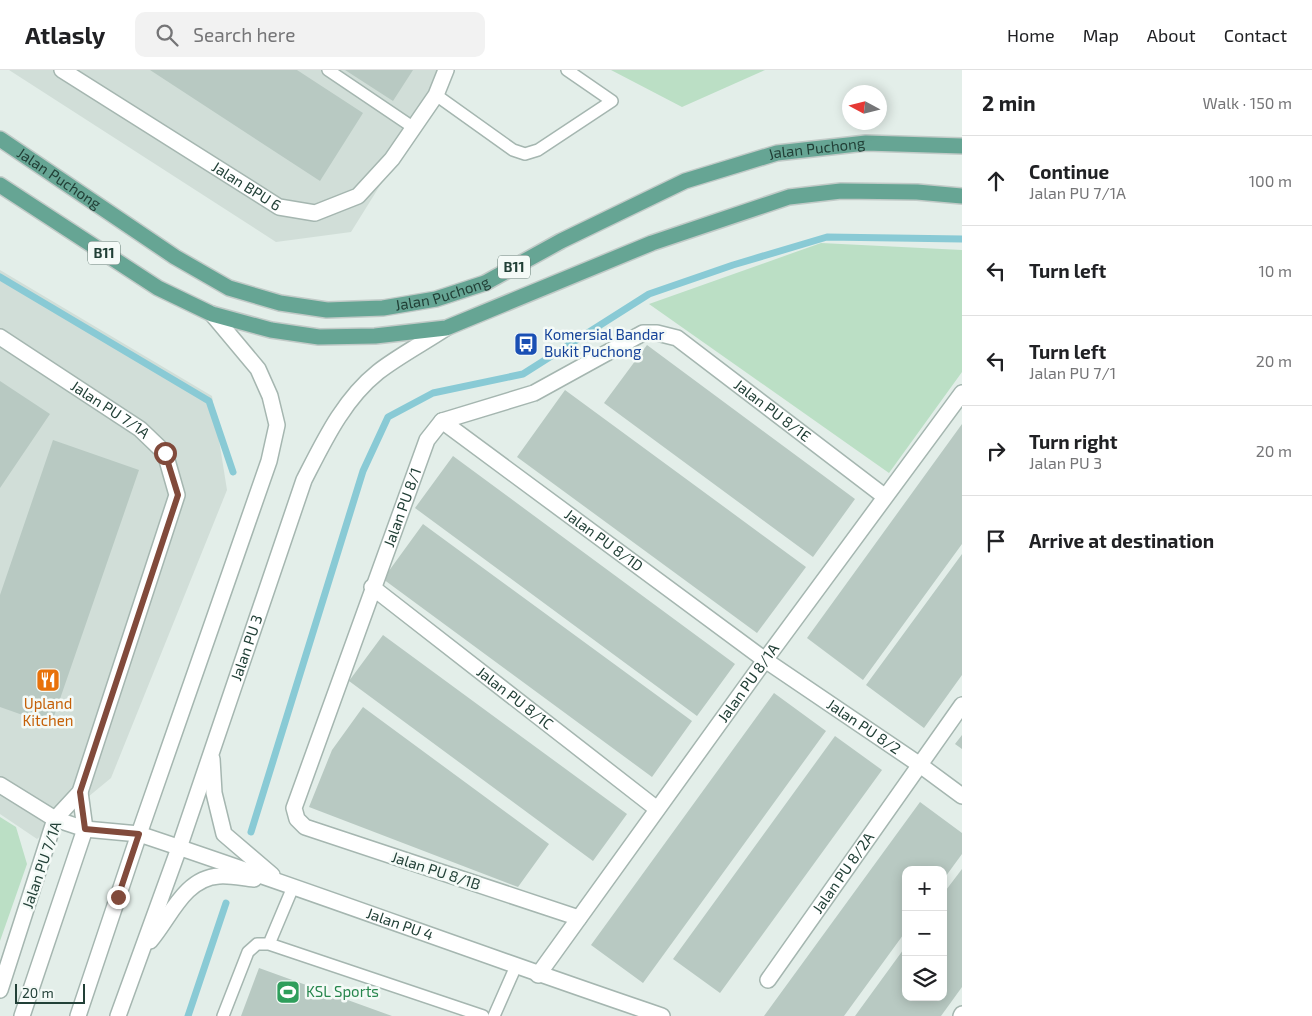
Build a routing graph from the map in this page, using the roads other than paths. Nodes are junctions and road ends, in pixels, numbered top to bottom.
1 (62, 70) edge
2 (328, 70) edge
3 (446, 70) edge
4 (567, 70) edge
5 (436, 94) junction
6 (414, 128) junction
7 (962, 135) edge
8 (2, 141) edge
9 (866, 143) junction
10 (962, 146) edge
11 (0, 185) edge
12 (962, 196) edge
13 (212, 314) junction
14 (446, 328) junction
15 (0, 338) edge
16 (960, 399) edge
17 (442, 421) junction
18 (884, 496) junction
19 (372, 587) junction
20 (765, 660) junction
21 (962, 705) edge
22 (211, 752) junction
23 (920, 765) junction
24 (0, 785) edge
25 (80, 792) junction
26 (962, 796) edge
27 (657, 809) junction
28 (55, 819) junction
29 (297, 819) joint
30 (85, 829) junction
31 (139, 834) junction
32 (179, 848) junction
33 (285, 884) junction
34 (579, 918) junction
35 (269, 944) junction
36 (142, 949) junction
37 (516, 966) junction
38 (538, 975) junction
39 (768, 980) dead end
40 (0, 990) edge
41 (22, 1016) edge
42 (78, 1016) edge
43 (118, 1016) edge
44 (223, 1016) edge
45 (483, 1016) edge
46 (494, 1016) edge
47 (662, 1016) edge

1 - 6 street, Jalan BPU 6
2 - 6 lane
3 - 5 street, Jalan BPU 6
4 - 5 lane
5 - 6 street, Jalan BPU 6
7 - 9 main road
8 - 9 main road, Jalan Puchong / B11
9 - 10 main road, Jalan Puchong / B11
11 - 13 main road, Jalan Puchong / B11
12 - 14 main road, Jalan Puchong / B11
13 - 14 main road, Jalan Puchong / B11
13 - 31 street
14 - 22 street, Jalan PU 3
15 - 25 street, Jalan PU 7/1A
16 - 18 street, Jalan PU 8/1A
17 - 18 street, Jalan PU 8/1E
17 - 19 street, Jalan PU 8/1
17 - 20 street, Jalan PU 8/1D
18 - 20 street, Jalan PU 8/1A
19 - 27 street, Jalan PU 8/1C
19 - 29 street, Jalan PU 8/1
20 - 23 street, Jalan PU 8/2
20 - 27 street, Jalan PU 8/1A
21 - 23 street, Jalan PU 8/2A
22 - 32 street, Jalan PU 3
22 - 33 street
23 - 26 street, Jalan PU 8/2
23 - 39 street, Jalan PU 8/2A
24 - 28 street, Jalan PU 4
25 - 28 street, Jalan PU 7/1A
25 - 30 street
27 - 34 street, Jalan PU 8/1A
28 - 30 street, Jalan PU 4
28 - 40 street, Jalan PU 7/1A
29 - 34 street, Jalan PU 8/1B
30 - 31 street, Jalan PU 4
30 - 41 street
31 - 32 street, Jalan PU 4
31 - 42 street
32 - 33 street, Jalan PU 4
32 - 36 street, Jalan PU 3
33 - 35 lane
33 - 36 street
33 - 37 street, Jalan PU 4
34 - 38 street, Jalan PU 8/1A
35 - 44 lane
35 - 45 lane
36 - 43 street, Jalan PU 3
37 - 38 street, Jalan PU 4
37 - 46 lane
38 - 47 street, Jalan PU 4

